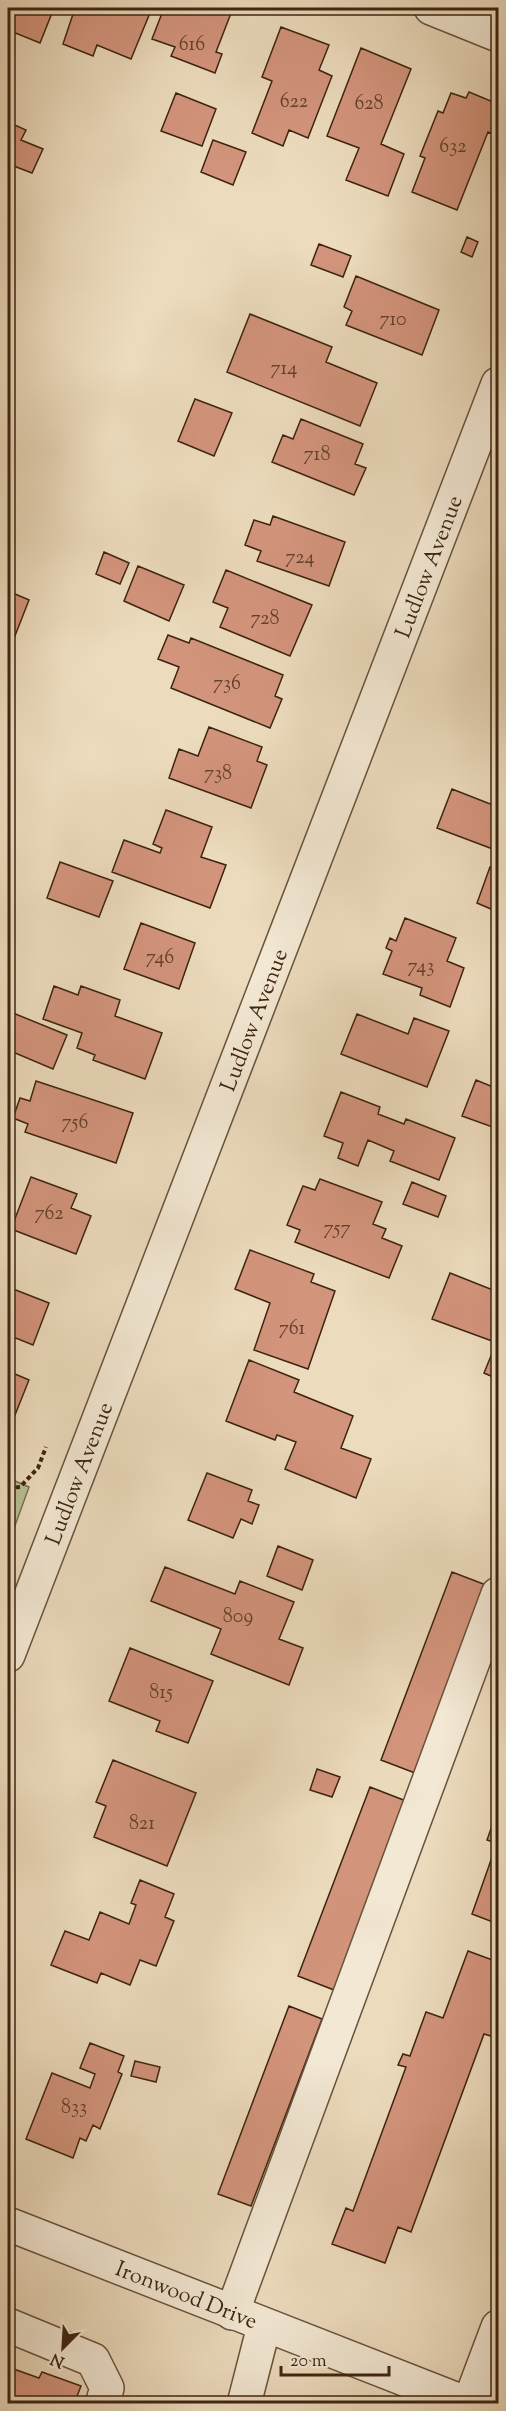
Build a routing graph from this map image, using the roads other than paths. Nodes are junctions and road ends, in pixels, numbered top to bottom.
1 (431, 8) edge
2 (498, 35) edge
3 (498, 384) edge
4 (498, 1594) edge
5 (8, 1655) edge
6 (8, 2224) edge
7 (232, 2313) junction
8 (8, 2325) edge
9 (264, 2326) junction
10 (498, 2327) edge
11 (492, 2365) edge
12 (102, 2403) edge
13 (244, 2403) edge
14 (469, 2403) edge

1 - 2 street
3 - 5 street, Ludlow Avenue
4 - 7 street
6 - 7 street, Ironwood Drive
7 - 9 street, Ironwood Drive
8 - 12 street
9 - 13 street
9 - 14 street, Ironwood Drive
10 - 11 street, Ironwood Drive
11 - 14 street, Ironwood Drive

